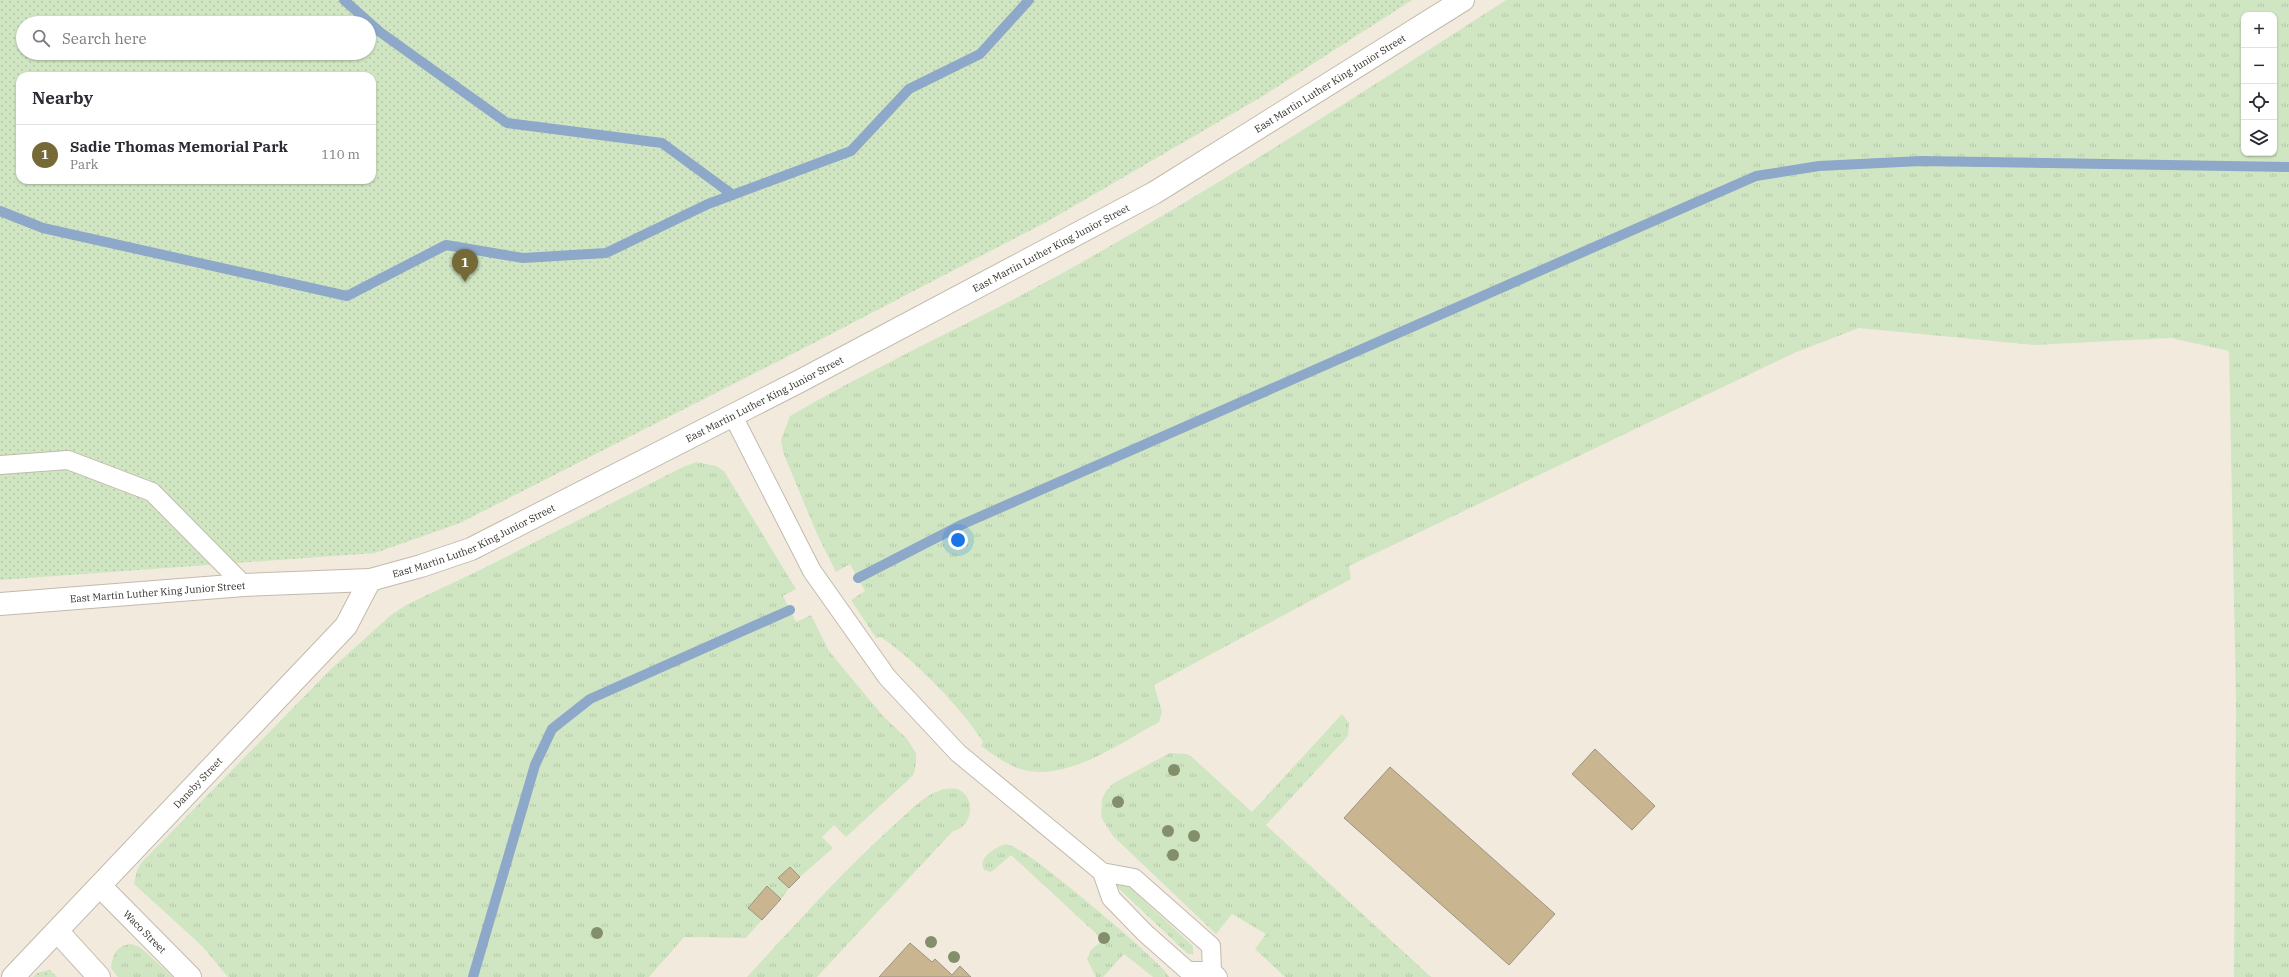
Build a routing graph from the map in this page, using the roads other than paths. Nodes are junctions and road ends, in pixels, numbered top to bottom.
1 (1463, 0) edge
2 (733, 416) junction
3 (0, 465) edge
4 (370, 580) junction
5 (244, 585) junction
6 (0, 604) edge
7 (1102, 872) junction
8 (100, 886) junction
9 (58, 932) junction
10 (1215, 974) edge
11 (14, 977) edge
12 (99, 977) edge
13 (190, 977) edge

1 - 2 street, East Martin Luther King Junior Street
2 - 4 street, East Martin Luther King Junior Street
2 - 7 lane
3 - 5 lane
4 - 5 street, East Martin Luther King Junior Street
4 - 8 street, Dansby Street
5 - 6 street, East Martin Luther King Junior Street
7 - 10 lane
7 - 10 lane
8 - 9 street, Dansby Street
8 - 13 street, Waco Street
9 - 11 street, Dansby Street
9 - 12 street

